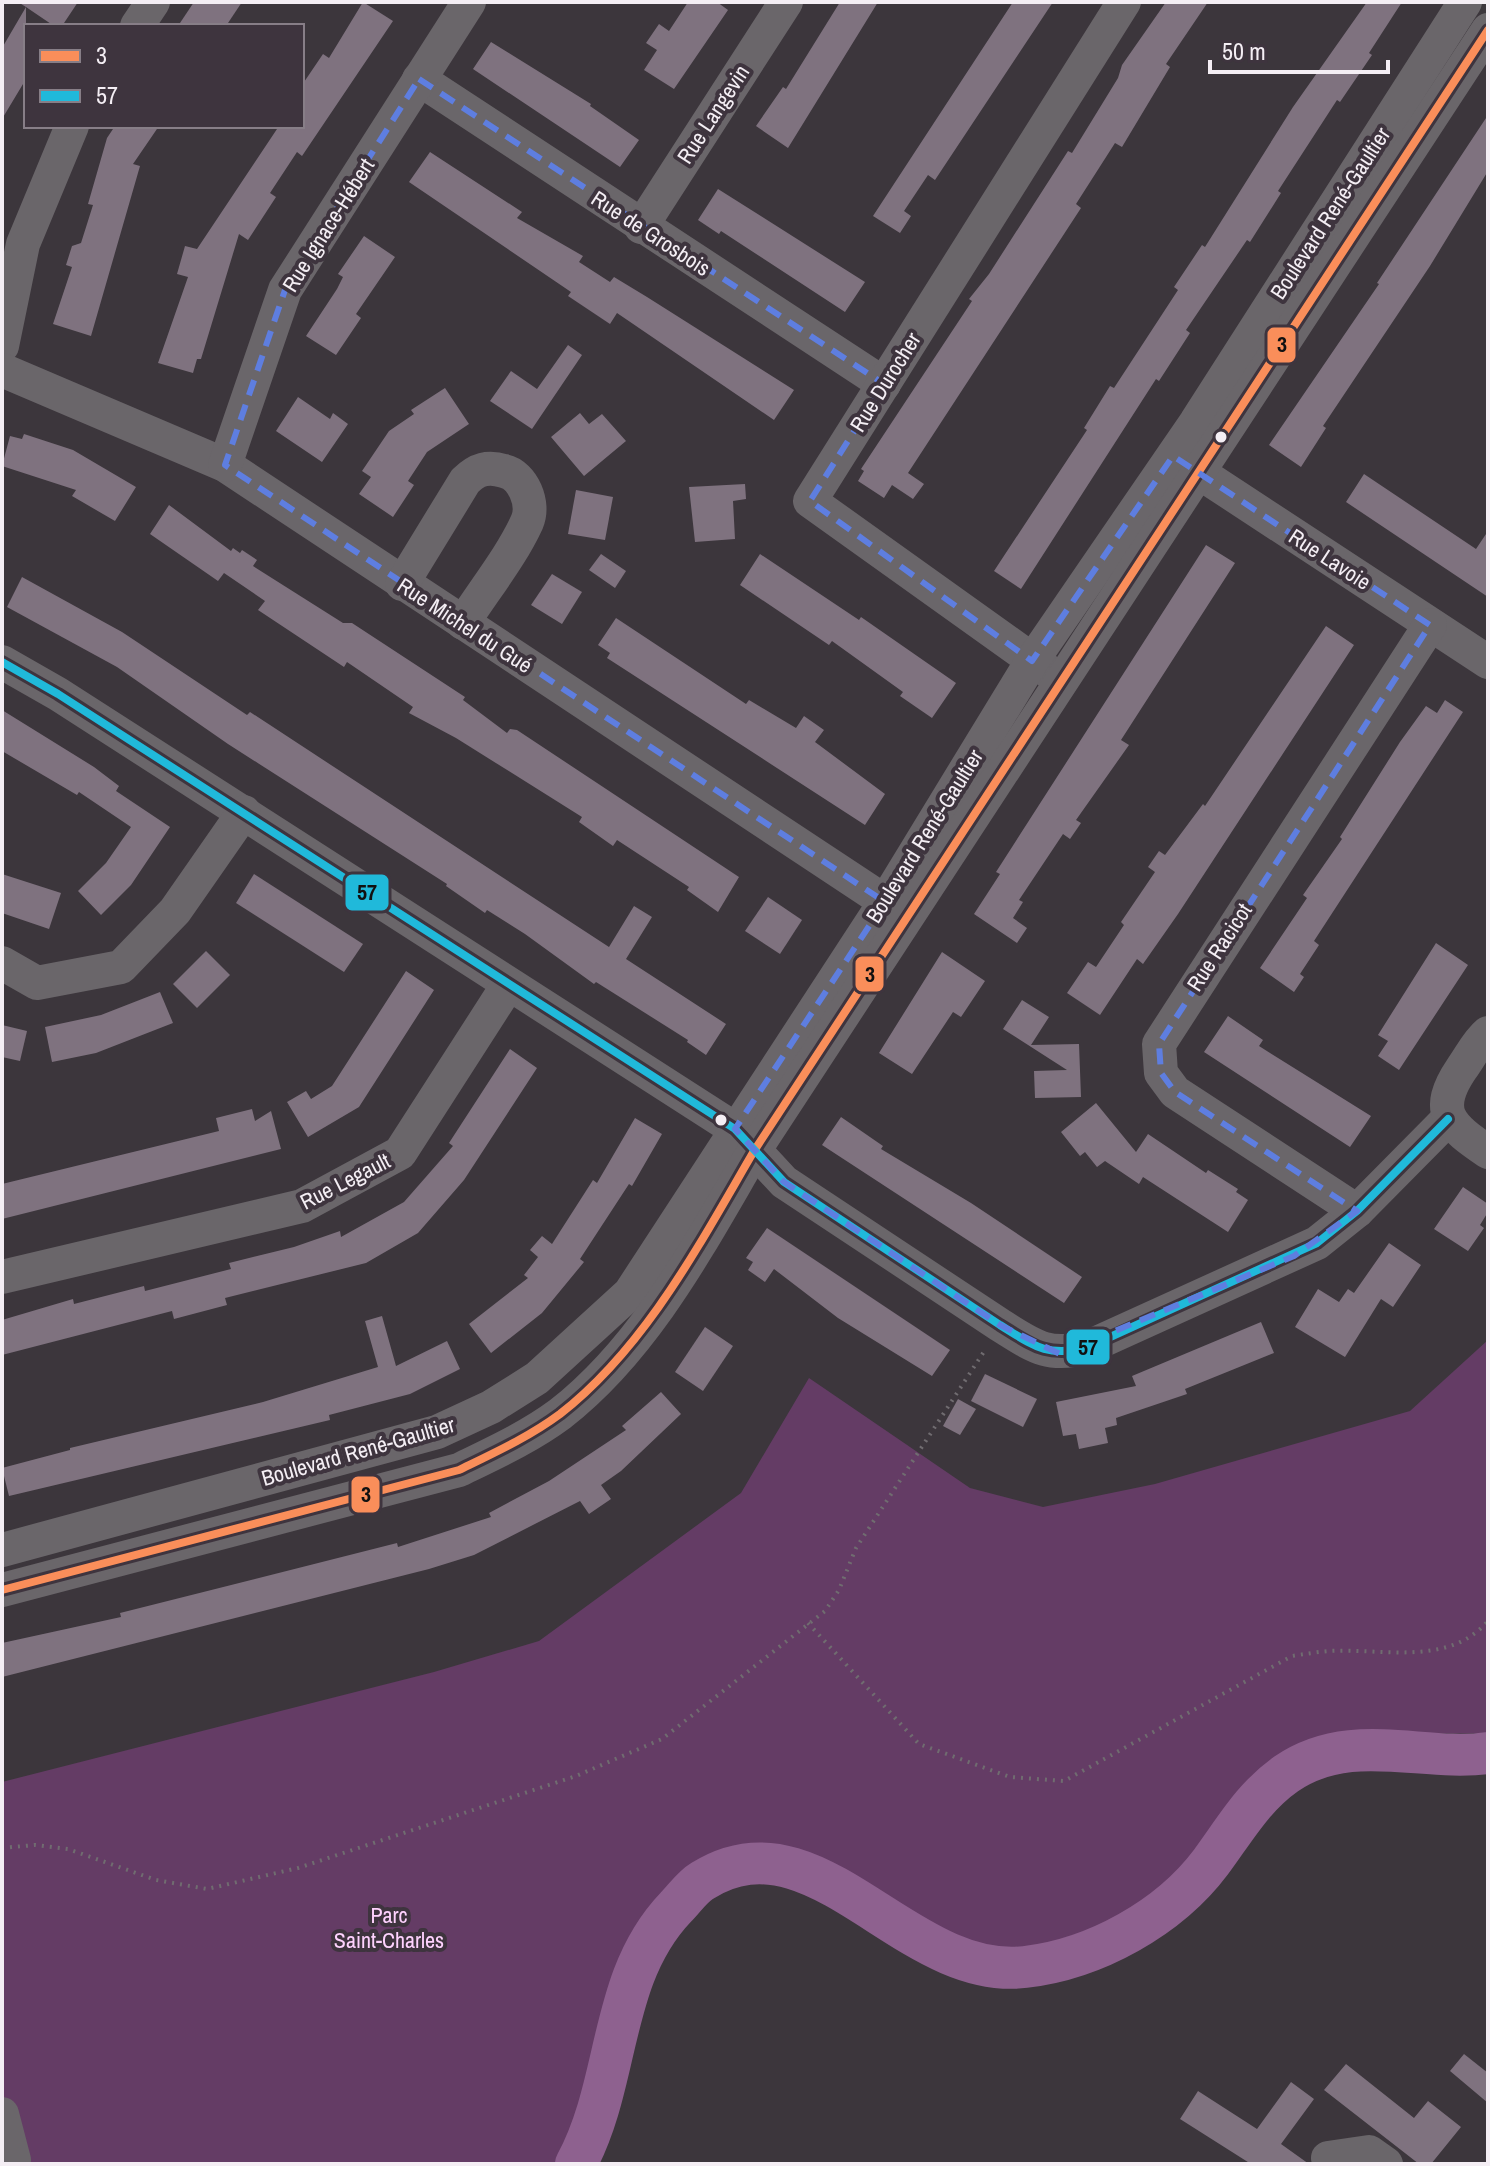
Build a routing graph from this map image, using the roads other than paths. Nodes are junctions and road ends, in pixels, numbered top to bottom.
1 (153, 2) edge
2 (469, 2) edge
3 (786, 2) edge
4 (1124, 2) edge
5 (1465, 2) edge
6 (138, 24) edge
7 (1488, 30) edge
8 (419, 79) junction
9 (71, 128) edge
10 (641, 227) junction
11 (2, 346) edge
12 (2, 370) edge
13 (884, 384) junction
14 (1186, 464) junction
15 (225, 465) junction
16 (402, 584) junction
17 (463, 623) junction
18 (1430, 625) junction
19 (1032, 661) junction
20 (2, 662) edge
21 (1488, 662) edge
22 (1062, 681) junction
23 (244, 812) junction
24 (896, 909) junction
25 (2, 963) edge
26 (508, 985) junction
27 (1488, 1033) edge
28 (1448, 1119) junction
29 (745, 1140) junction
30 (1488, 1152) edge
31 (1357, 1211) junction
32 (2, 1277) edge
33 (2, 1550) edge
34 (2, 1590) edge
35 (2, 2114) edge
36 (1328, 2158) dead end
37 (14, 2160) dead end
38 (1386, 2164) edge

1 - 6 street
2 - 8 street, Rue Ignace-Hébert
3 - 10 street, Rue Langevin
4 - 13 street, Rue Durocher
5 - 14 street, Boulevard René-Gaultier
7 - 14 street, Boulevard René-Gaultier
8 - 10 street, Rue de Grosbois
8 - 15 street, Rue Ignace-Hébert
9 - 11 street
10 - 13 street, Rue de Grosbois
12 - 15 street, Rue Michel du Gué
13 - 19 street, Rue Durocher
14 - 18 street, Rue Lavoie
14 - 19 street, Boulevard René-Gaultier
14 - 22 street, Boulevard René-Gaultier
15 - 16 street, Rue Michel du Gué
16 - 17 street, Rue Michel du Gué
16 - 17 street
17 - 24 street, Rue Michel du Gué
18 - 21 street, Rue Lavoie
18 - 31 street, Rue Racicot
19 - 22 street, Rue Durocher
19 - 24 street, Boulevard René-Gaultier
20 - 23 street
22 - 24 street, Boulevard René-Gaultier
23 - 25 street
23 - 26 street
24 - 29 street, Boulevard René-Gaultier
26 - 29 street
26 - 32 street, Rue Legault
27 - 28 street
28 - 30 street
28 - 31 street
29 - 31 street
29 - 33 street, Boulevard René-Gaultier
29 - 34 street, Boulevard René-Gaultier
35 - 37 street
36 - 38 street

